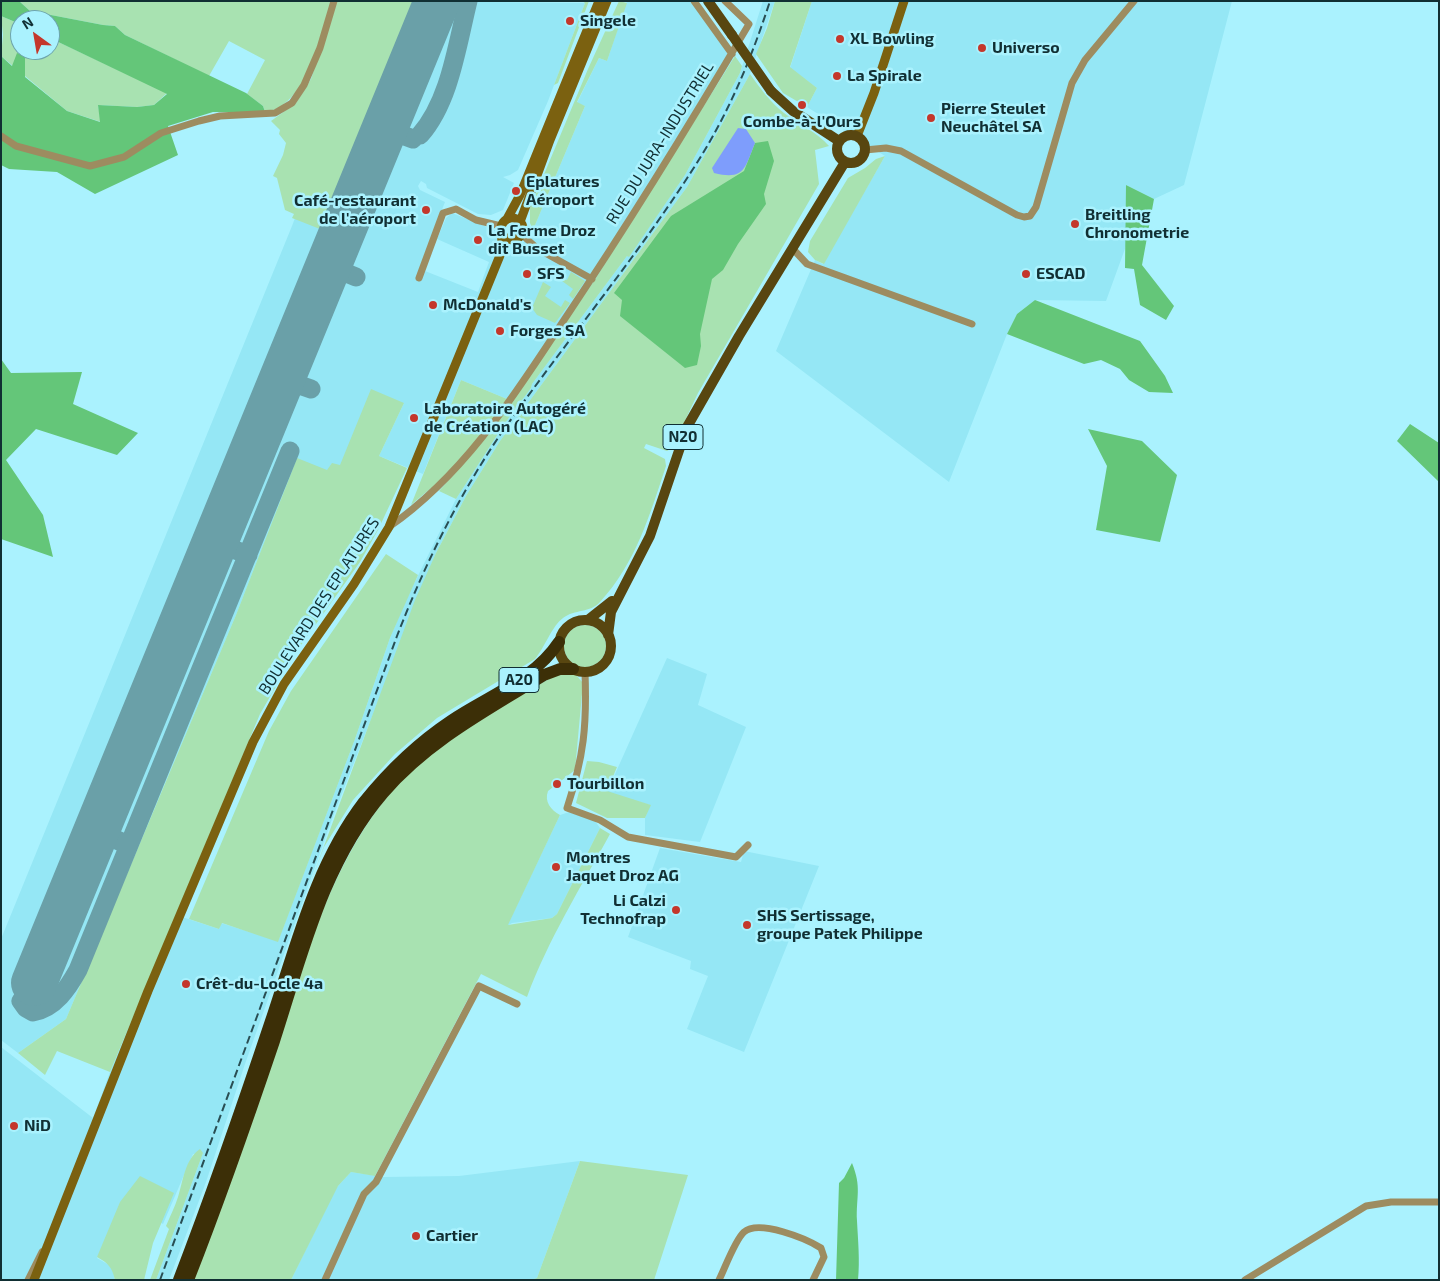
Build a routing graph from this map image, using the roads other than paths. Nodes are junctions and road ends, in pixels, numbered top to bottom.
1 (334, 1) edge
2 (599, 1) edge
3 (607, 1) edge
4 (694, 1) edge
5 (708, 1) edge
6 (725, 1) edge
7 (904, 1) edge
8 (1134, 1) edge
9 (732, 54) junction
10 (1, 136) edge
11 (857, 136) junction
12 (839, 140) junction
13 (865, 150) junction
14 (845, 162) junction
15 (520, 222) junction
16 (503, 227) junction
17 (521, 234) junction
18 (513, 240) junction
19 (793, 249) junction
20 (501, 253) junction
21 (419, 278) dead end
22 (592, 279) junction
23 (972, 324) dead end
24 (389, 527) junction
25 (617, 597) junction
26 (588, 620) junction
27 (608, 635) junction
28 (559, 642) junction
29 (579, 670) junction
30 (748, 845) dead end
31 (517, 1004) dead end
32 (1439, 1202) edge
33 (47, 1246) junction
34 (28, 1280) edge
35 (34, 1280) edge
36 (179, 1280) edge
37 (188, 1280) edge
38 (325, 1280) edge
39 (719, 1280) edge
40 (813, 1280) edge
41 (1245, 1280) edge

1 - 10 street
2 - 16 main road, BOULEVARD DES EPLATURES
3 - 15 main road
4 - 9 street, RUE DU JURA-INDUSTRIEL
5 - 12 main road, bridge
6 - 9 street, RUE DU JURA-INDUSTRIEL
7 - 11 main road
8 - 13 street
9 - 22 street, RUE DU JURA-INDUSTRIEL
11 - 12 main road
11 - 13 main road
12 - 14 main road
13 - 14 main road
14 - 19 main road, N20
15 - 16 main road
15 - 17 main road
16 - 18 main road
16 - 20 main road, BOULEVARD DES EPLATURES
16 - 21 street
17 - 18 main road
17 - 22 street
18 - 20 main road, BOULEVARD DES EPLATURES
19 - 23 street
19 - 25 main road, N20
20 - 24 main road, BOULEVARD DES EPLATURES
22 - 24 street, RUE DU JURA-INDUSTRIEL
24 - 33 main road, BOULEVARD DES EPLATURES
25 - 26 main road, N20
25 - 27 main road, N20
26 - 27 main road
26 - 28 main road, N20
27 - 29 main road, N20
28 - 29 main road
28 - 36 highway, A20
29 - 30 street
29 - 37 highway, A20
31 - 38 street
32 - 41 street
33 - 34 street
33 - 35 main road, BOULEVARD DES EPLATURES
39 - 40 street

